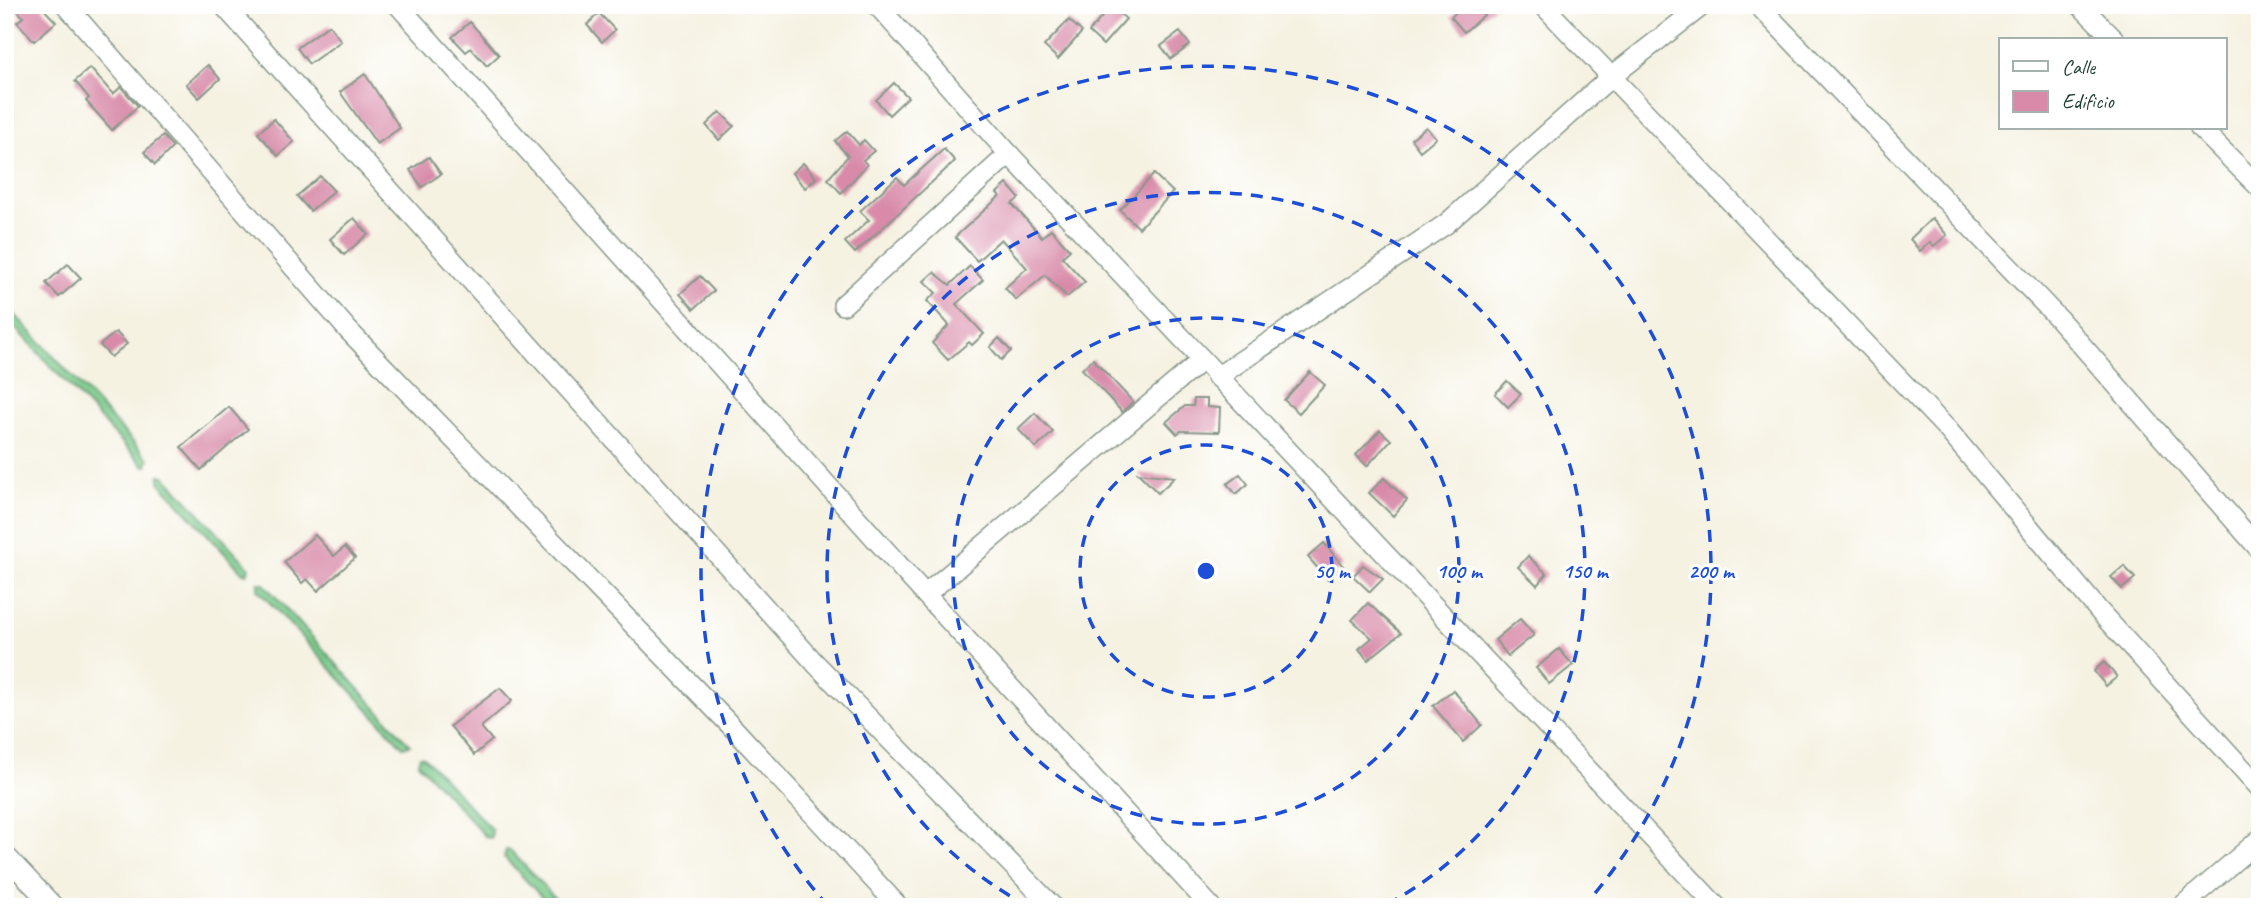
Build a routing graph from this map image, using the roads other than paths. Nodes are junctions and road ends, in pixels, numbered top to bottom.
1 (66, 5) edge
2 (223, 5) edge
3 (398, 5) edge
4 (877, 5) edge
5 (1543, 5) edge
6 (1703, 5) edge
7 (1758, 5) edge
8 (2080, 5) edge
9 (2113, 38) edge
10 (1612, 76) junction
11 (2202, 130) edge
12 (1009, 154) junction
13 (2260, 188) edge
14 (842, 306) dead end
15 (1202, 360) junction
16 (1217, 377) junction
17 (2260, 550) edge
18 (926, 594) junction
19 (2260, 788) edge
20 (2260, 839) edge
21 (5, 855) edge
22 (54, 907) edge
23 (899, 907) edge
24 (1053, 907) edge
25 (1211, 907) edge
26 (1717, 907) edge
27 (2181, 907) edge

1 - 23 street
2 - 24 street
3 - 18 street
4 - 12 street
5 - 10 street
6 - 10 street
7 - 17 street
8 - 9 street
10 - 16 street
10 - 19 street
11 - 13 street
12 - 14 street
12 - 15 street
15 - 16 street
15 - 18 street
16 - 26 street
18 - 25 street
20 - 27 street
21 - 22 street

